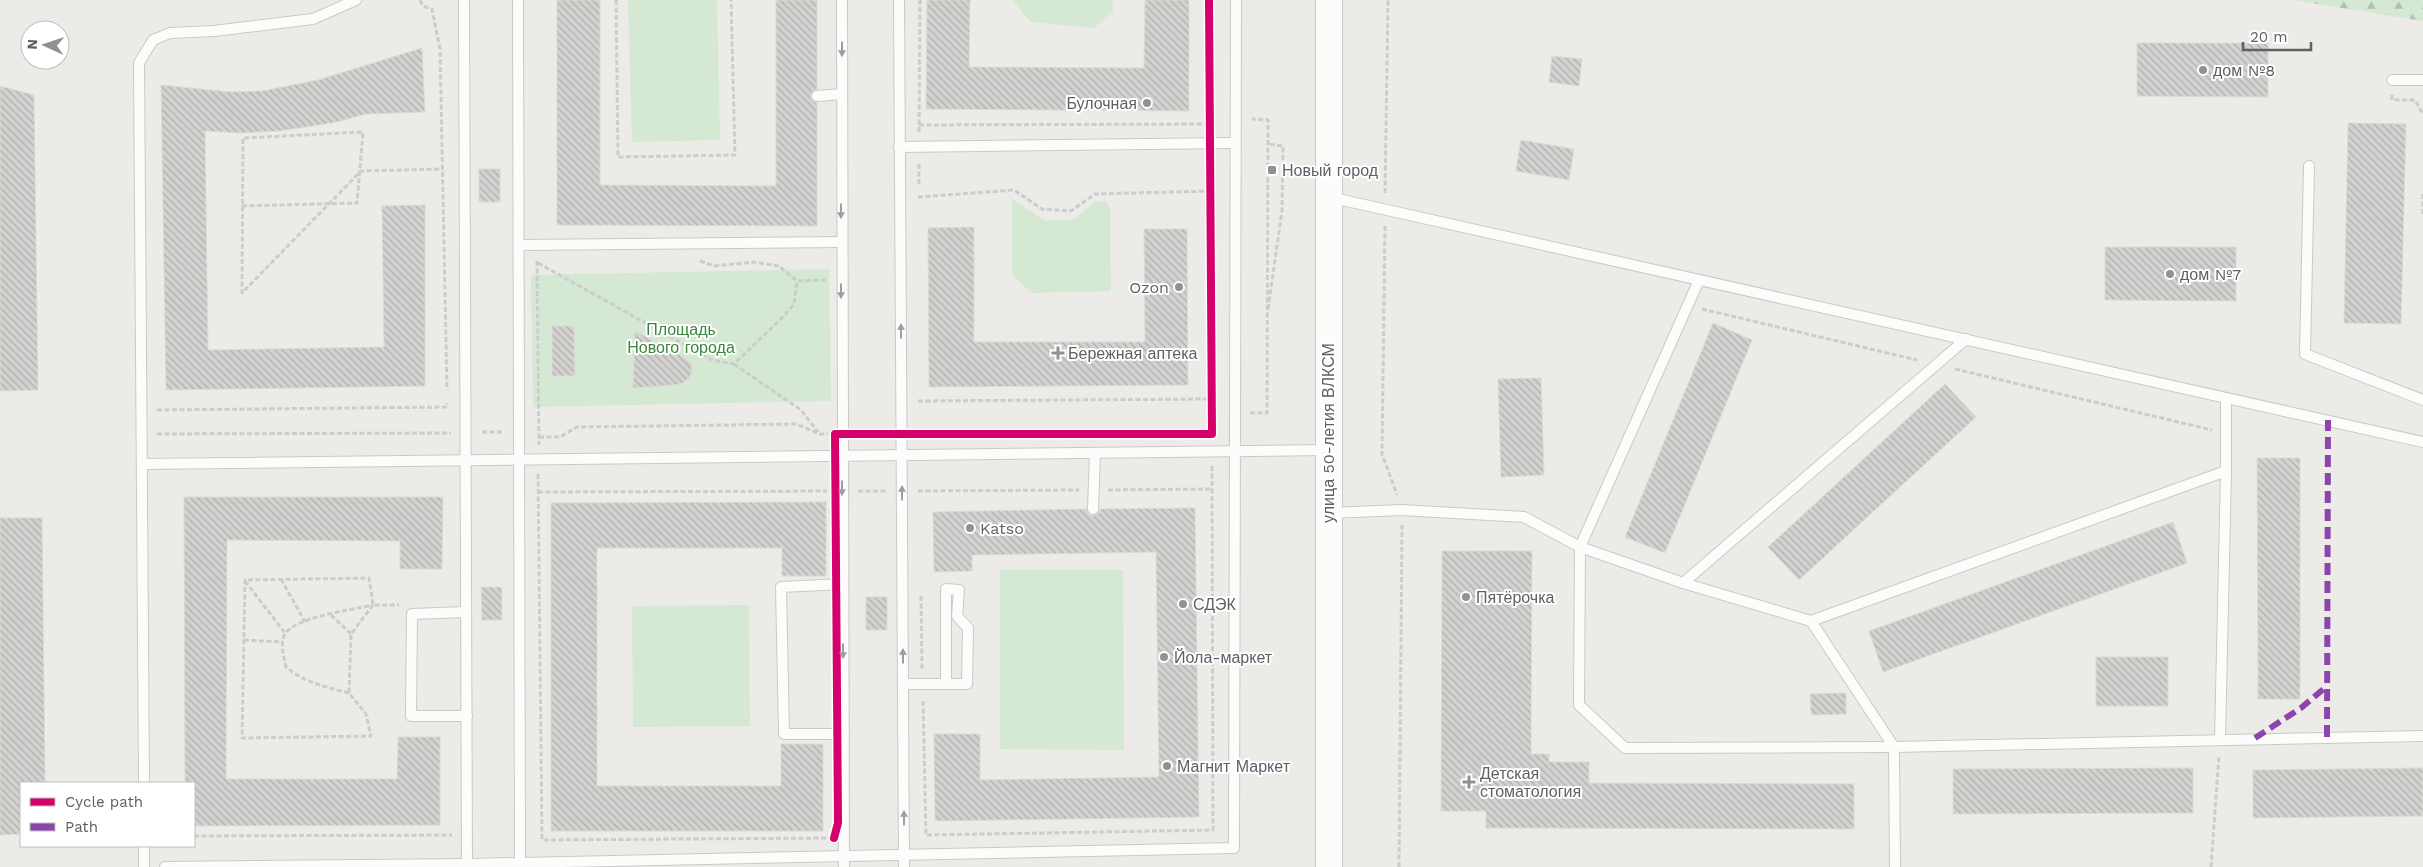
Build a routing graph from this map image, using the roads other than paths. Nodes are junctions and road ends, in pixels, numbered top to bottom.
1 (356, 0) edge
2 (464, 0) edge
3 (518, 0) edge
4 (842, 0) edge
5 (899, 0) edge
6 (1236, 0) edge
7 (1329, 0) edge
8 (2392, 80) dead end
9 (2423, 80) edge
10 (842, 94) junction
11 (817, 96) dead end
12 (1235, 143) junction
13 (899, 147) junction
14 (2308, 166) dead end
15 (1328, 197) junction
16 (841, 242) junction
17 (518, 246) junction
18 (1699, 280) junction
19 (1966, 340) junction
20 (2226, 398) junction
21 (2423, 400) edge
22 (2423, 442) edge
23 (1328, 450) junction
24 (1234, 451) junction
25 (1095, 453) junction
26 (839, 456) junction
27 (902, 456) junction
28 (519, 460) junction
29 (466, 461) junction
30 (142, 464) junction
31 (2226, 471) junction
32 (1093, 509) dead end
33 (1328, 513) junction
34 (1580, 547) junction
35 (1683, 583) junction
36 (843, 584) junction
37 (466, 612) junction
38 (1811, 621) junction
39 (903, 684) junction
40 (946, 684) junction
41 (467, 716) junction
42 (844, 734) junction
43 (2423, 736) edge
44 (2220, 739) junction
45 (1894, 747) junction
46 (144, 782) edge
47 (144, 847) edge
48 (844, 855) junction
49 (904, 855) junction
50 (520, 865) edge
51 (467, 866) edge
52 (144, 867) edge
53 (165, 867) edge
54 (844, 867) edge
55 (904, 867) edge
56 (1329, 867) edge
57 (1895, 867) edge

1 - 30 lane
2 - 29 lane
3 - 17 lane
4 -> 10 lane
5 - 13 lane
6 - 12 lane
7 - 15 main road, улица 50-летия ВЛКСМ
8 - 9 lane
10 - 11 lane
10 -> 16 lane
12 - 13 lane
12 - 24 lane
27 -> 13 lane
14 - 21 lane
15 - 18 lane
15 - 23 main road, улица 50-летия ВЛКСМ
16 - 17 lane
16 -> 26 lane
17 - 28 lane
18 - 19 lane
18 - 34 lane
19 - 20 lane
19 - 35 lane
20 - 22 lane
20 - 31 lane
23 - 24 lane
23 - 33 main road, улица 50-летия ВЛКСМ
24 - 25 lane
24 - 49 lane
25 - 27 lane
25 - 32 lane
26 - 27 lane
26 - 28 lane
26 -> 36 lane
39 -> 27 lane
28 - 29 lane
28 - 50 lane
29 - 30 lane
29 - 37 lane
30 - 46 lane
31 - 38 lane
31 - 44 lane
33 - 34 lane
33 - 56 main road, улица 50-летия ВЛКСМ
34 - 35 lane
34 - 45 lane
35 - 38 lane
36 -> 42 lane
36 - 42 lane
37 - 41 lane
37 - 41 lane
38 - 45 lane
39 - 40 lane
49 -> 39 lane
40 - 40 lane
41 - 51 lane
42 - 48 lane
43 - 44 lane
44 - 45 lane
45 - 57 lane
47 - 52 lane
48 - 49 lane
48 - 50 lane
48 - 54 lane
49 - 55 lane
50 - 51 lane
51 - 53 lane

